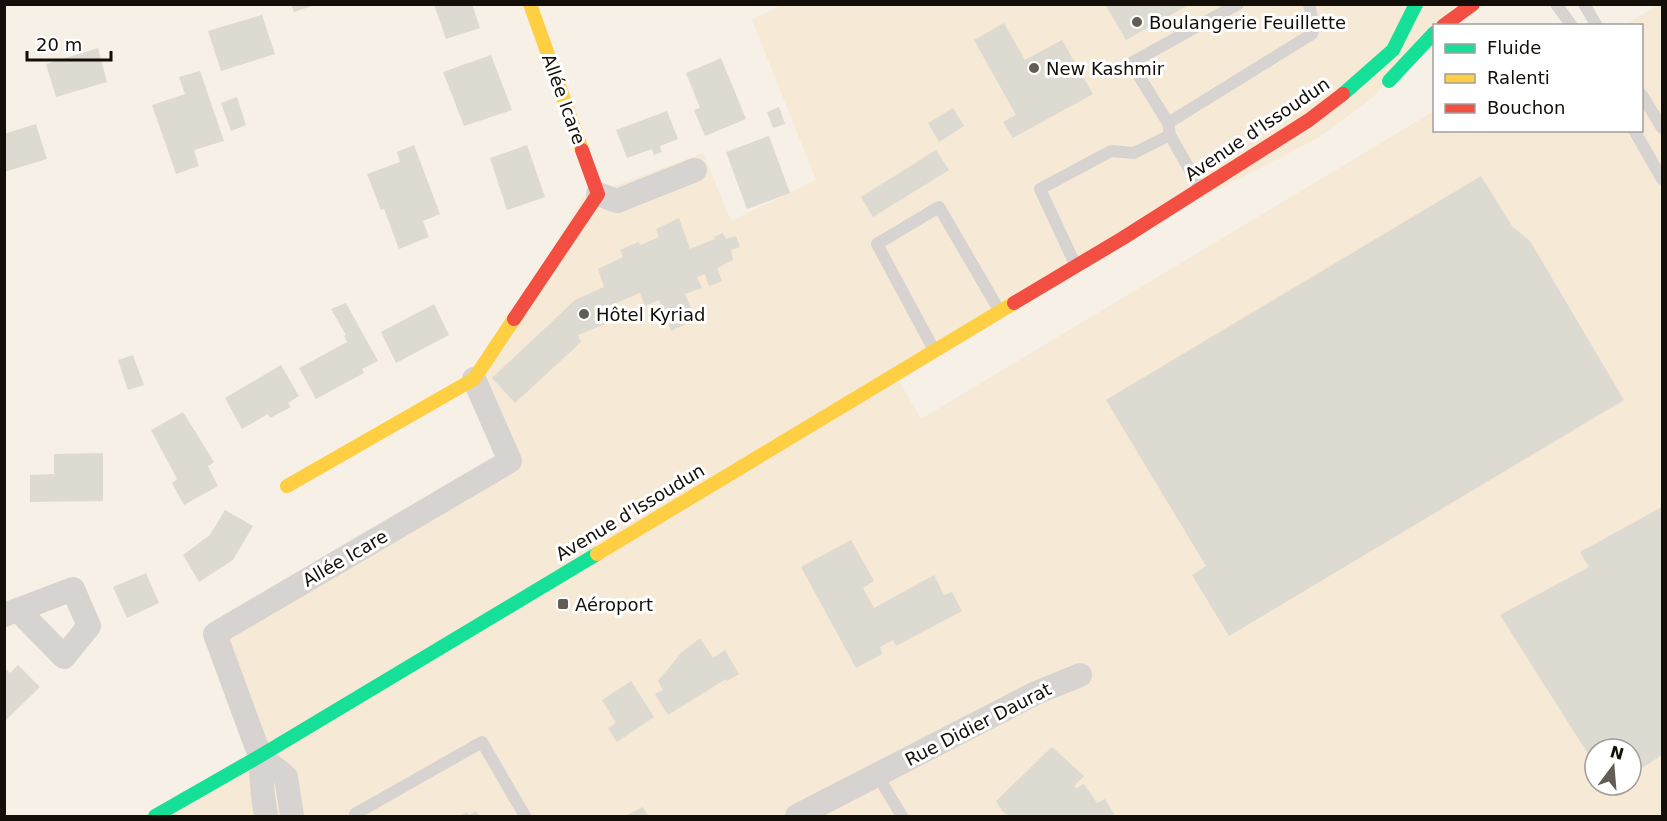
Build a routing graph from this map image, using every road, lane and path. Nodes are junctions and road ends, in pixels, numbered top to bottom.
1 (530, 4) edge
2 (1238, 4) edge
3 (1309, 4) edge
4 (1416, 4) edge
5 (1473, 4) edge
6 (1556, 4) edge
7 (1584, 4) edge
8 (1446, 24) edge
9 (1571, 24) edge
10 (1596, 24) edge
11 (1433, 34) edge
12 (1380, 90) dead end
13 (1643, 98) edge
14 (1662, 128) edge
15 (1169, 129) junction
16 (1635, 132) edge
17 (695, 170) dead end
18 (1257, 170) dead end
19 (1662, 179) edge
20 (1200, 189) junction
21 (597, 194) junction
22 (1123, 238) junction
23 (1076, 266) junction
24 (1000, 311) junction
25 (934, 350) junction
26 (474, 379) junction
27 (287, 486) dead end
28 (1080, 675) dead end
29 (260, 756) junction
30 (877, 774) junction
31 (355, 814) dead end
32 (155, 816) edge
33 (266, 816) edge
34 (292, 816) edge
35 (525, 816) edge
36 (797, 816) edge
37 (902, 816) edge

1 - 21 main road, Allée Icare
2 - 15 lane
3 - 15 lane
4 - 20 main road, Avenue d'Issoudun
5 - 8 main road
6 - 9 lane
7 - 10 lane
11 - 12 main road
13 - 14 lane
15 - 20 lane
15 - 23 lane
16 - 19 lane
17 - 21 street
18 - 22 main road, Avenue d'Issoudun
20 - 22 main road, Avenue d'Issoudun
21 - 26 main road
22 - 23 main road, Avenue d'Issoudun
23 - 24 main road, Avenue d'Issoudun
24 - 25 main road, Avenue d'Issoudun
24 - 25 lane
25 - 29 main road, Avenue d'Issoudun
26 - 27 main road
26 - 29 street, Allée Icare
28 - 30 street, Rue Didier Daurat
29 - 32 main road, Avenue d'Issoudun
29 - 33 street
29 - 34 street
30 - 36 street, Rue Didier Daurat
30 - 37 lane
31 - 35 lane

